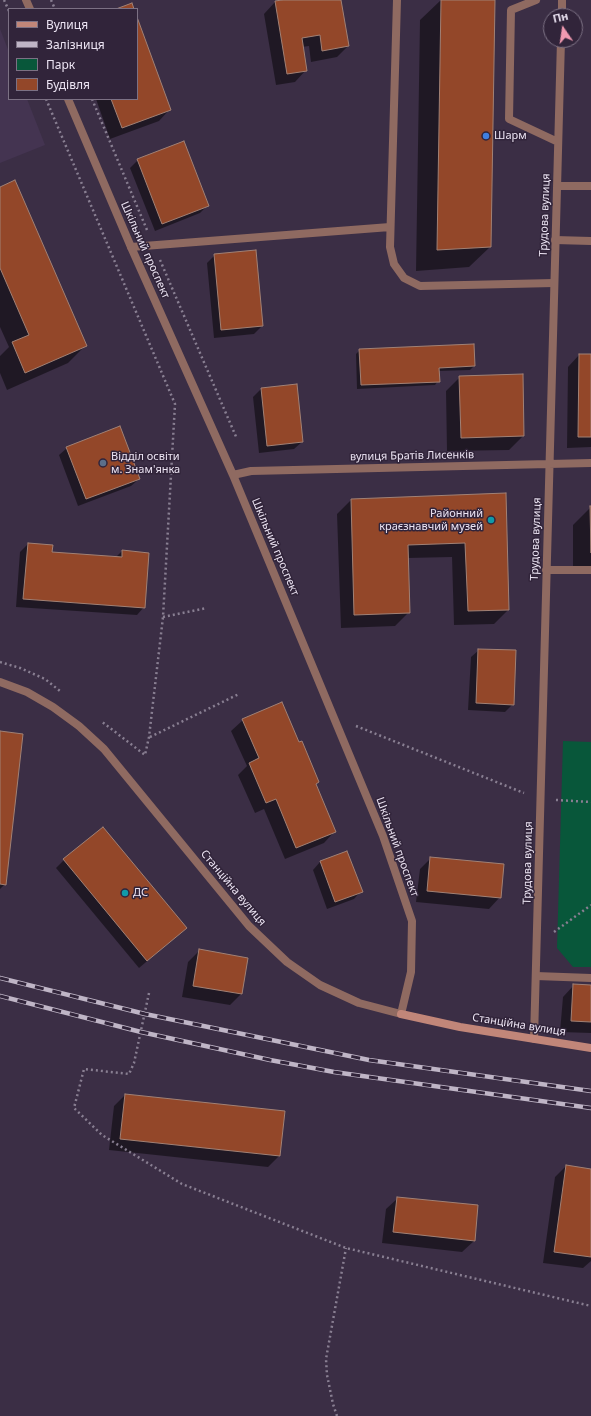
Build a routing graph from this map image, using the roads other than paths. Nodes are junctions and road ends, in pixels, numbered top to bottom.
1 (397, 0) edge
2 (536, 0) edge
3 (561, 48) edge
4 (68, 100) edge
5 (558, 142) junction
6 (557, 186) junction
7 (591, 186) edge
8 (390, 227) junction
9 (555, 240) junction
10 (591, 241) edge
11 (131, 247) junction
12 (554, 283) junction
13 (591, 463) edge
14 (549, 464) junction
15 (233, 475) junction
16 (546, 570) junction
17 (591, 570) edge
18 (0, 682) edge
19 (536, 976) junction
20 (591, 978) edge
21 (401, 1014) junction
22 (534, 1039) junction
23 (591, 1048) edge

1 - 8 street
2 - 5 street
3 - 5 street, Трудова вулиця
4 - 11 street, Шкільний проспект
5 - 6 street, Трудова вулиця
6 - 7 street
6 - 9 street, Трудова вулиця
8 - 11 street
8 - 12 street
9 - 10 street
9 - 12 street, Трудова вулиця
11 - 15 street, Шкільний проспект
12 - 14 street, Трудова вулиця
13 - 14 street, вулиця Братів Лисенків
14 - 15 street, вулиця Братів Лисенків
14 - 16 street, Трудова вулиця
15 - 21 street, Шкільний проспект
16 - 17 street
16 - 19 street, Трудова вулиця
18 - 21 street, Станційна вулиця
19 - 20 street
19 - 22 street, Трудова вулиця
21 - 22 street, Станційна вулиця
22 - 23 street, Станційна вулиця

